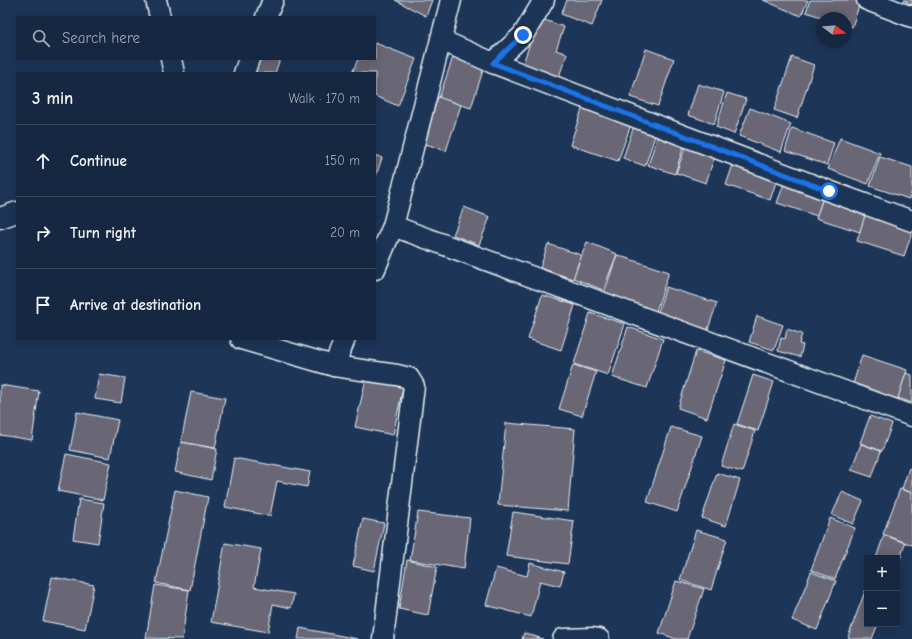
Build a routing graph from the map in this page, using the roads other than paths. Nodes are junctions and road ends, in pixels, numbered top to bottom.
1 (156, 0) edge
2 (272, 0) edge
3 (451, 0) edge
4 (544, 0) edge
5 (868, 0) edge
6 (160, 16) edge
7 (266, 16) edge
8 (912, 17) edge
9 (440, 40) junction
10 (170, 60) edge
11 (249, 60) edge
12 (493, 63) junction
13 (174, 72) edge
14 (244, 72) edge
15 (16, 212) edge
16 (0, 218) edge
17 (912, 221) edge
18 (393, 226) junction
19 (376, 267) edge
20 (244, 340) edge
21 (345, 340) edge
22 (334, 366) junction
23 (912, 416) edge
24 (382, 639) edge
25 (563, 639) edge
26 (599, 639) edge

1 - 6 street
2 - 7 street
3 - 9 street
4 - 12 street
5 - 8 street
9 - 12 street
9 - 18 street
10 - 13 street
11 - 14 street
12 - 17 street
15 - 16 street
18 - 19 street
18 - 23 street
20 - 22 street
21 - 22 street
22 - 24 street
25 - 26 street

